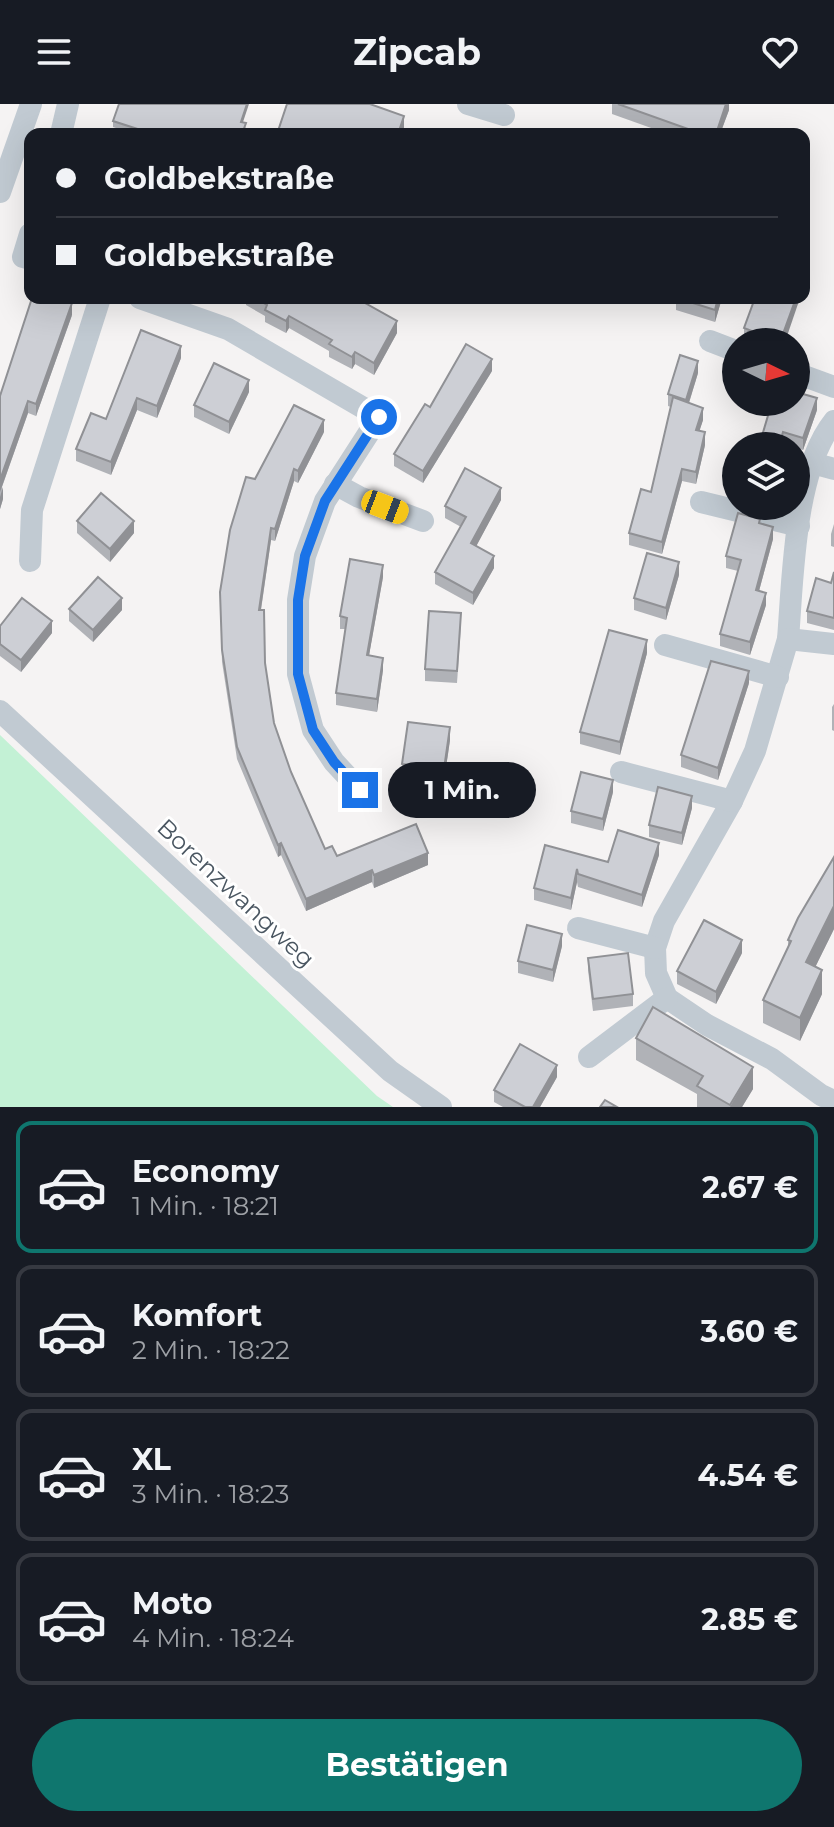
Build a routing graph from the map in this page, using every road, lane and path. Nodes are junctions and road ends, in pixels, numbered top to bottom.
1 (31, 104) edge
2 (68, 104) edge
3 (468, 104) edge
4 (504, 115) dead end
5 (62, 128) edge
6 (0, 192) edge
7 (98, 304) edge
8 (157, 304) edge
9 (710, 341) dead end
10 (722, 346) edge
11 (810, 378) edge
12 (834, 387) edge
13 (834, 421) edge
14 (823, 466) edge
15 (335, 484) junction
16 (701, 502) dead end
17 (423, 521) dead end
18 (799, 526) junction
19 (30, 561) dead end
20 (788, 639) junction
21 (834, 644) edge
22 (665, 645) dead end
23 (778, 677) junction
24 (0, 711) edge
25 (621, 772) dead end
26 (360, 790) dead end
27 (732, 801) junction
28 (578, 928) dead end
29 (655, 948) junction
30 (667, 998) junction
31 (589, 1057) dead end
32 (834, 1101) edge
33 (441, 1107) edge

1 - 6 street
2 - 5 street
3 - 4 street
7 - 19 street
8 - 15 street
9 - 10 street
11 - 12 street
13 - 14 street
14 - 18 street
15 - 17 street
15 - 26 street
16 - 18 street
18 - 20 street
20 - 21 street
20 - 23 street
22 - 23 street
23 - 27 street
24 - 33 street, Borenzwangweg
25 - 27 street
27 - 29 street
28 - 29 street
29 - 30 street
30 - 31 street
30 - 32 street

